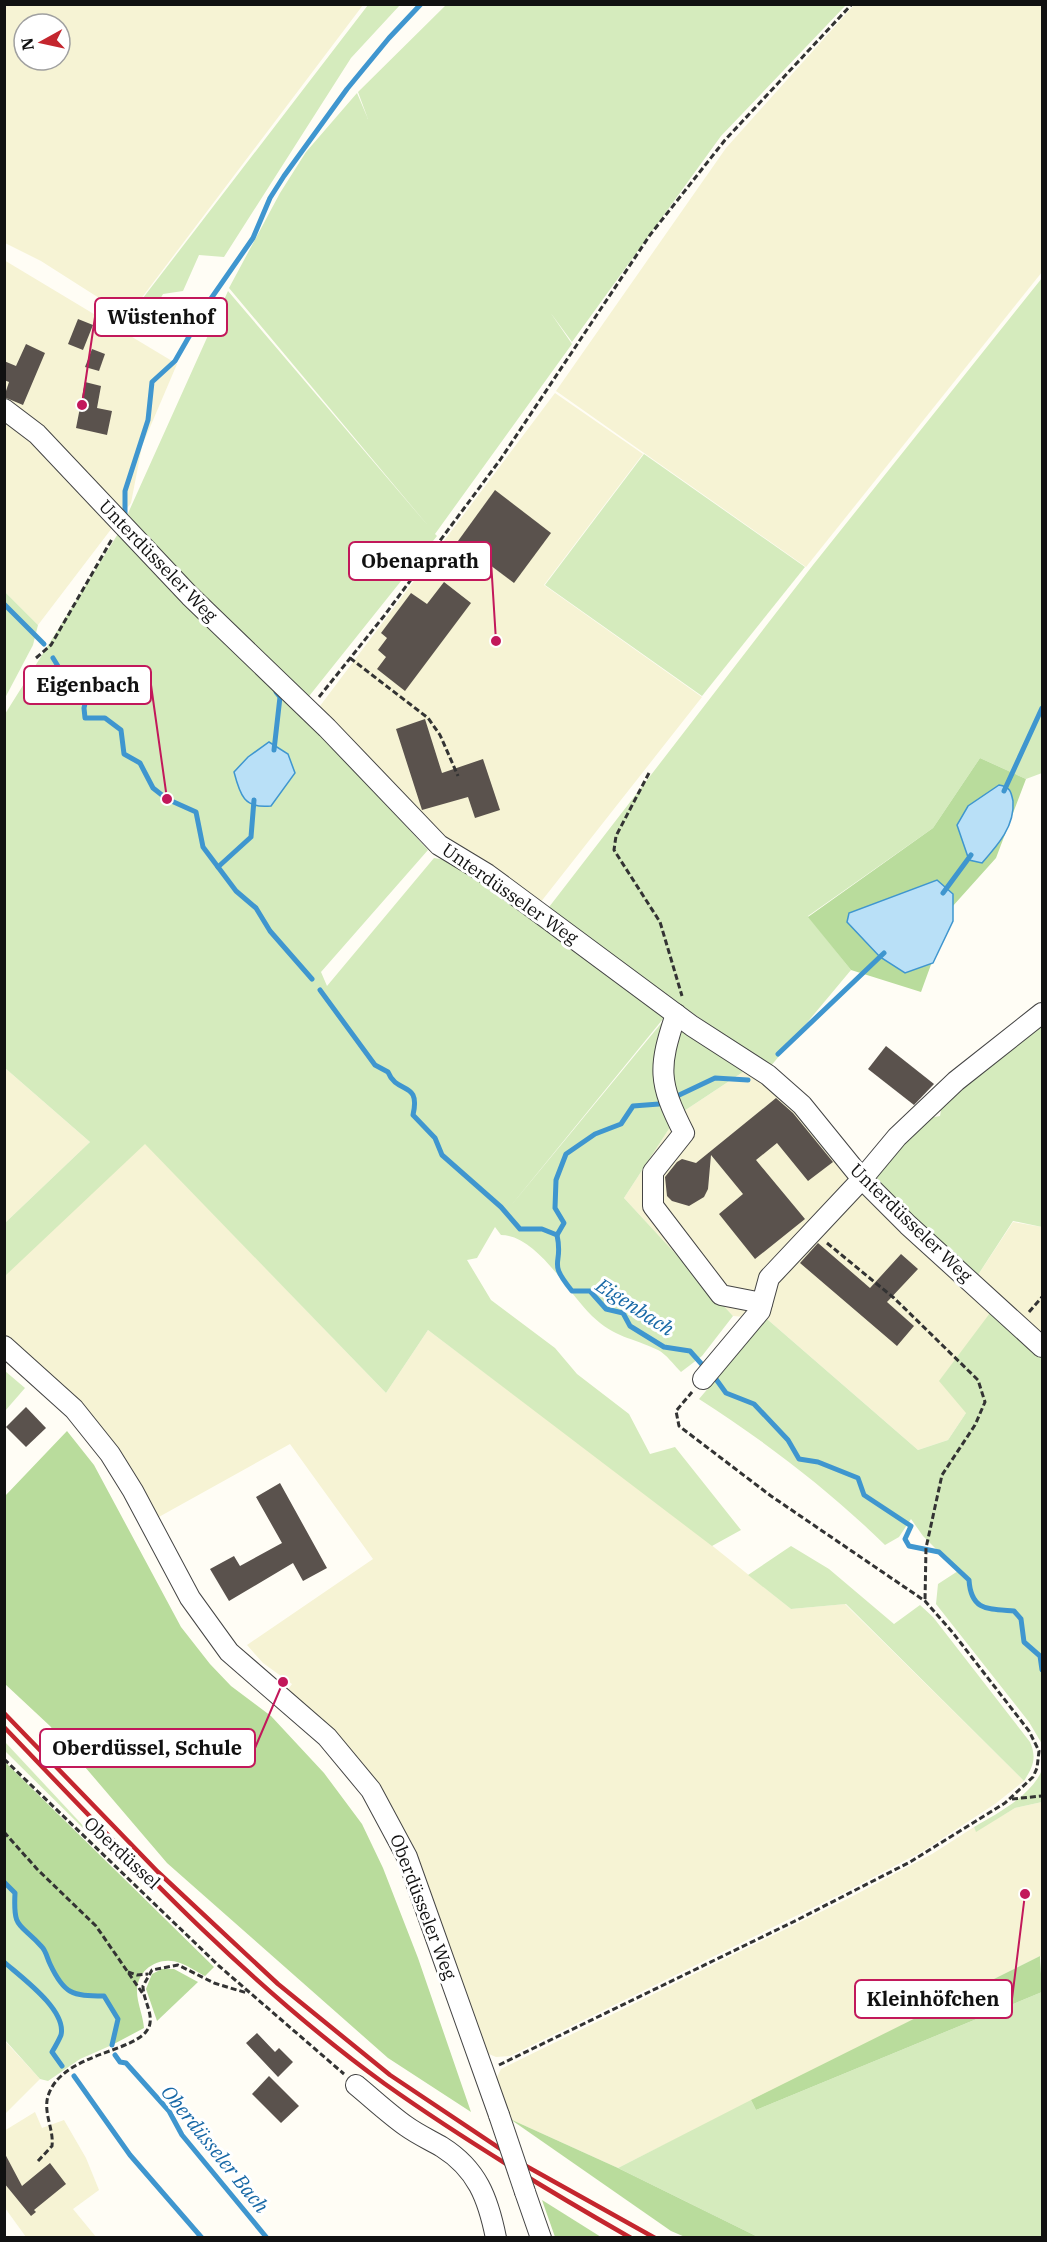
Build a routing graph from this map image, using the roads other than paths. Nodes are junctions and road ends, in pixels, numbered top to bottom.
1 (4, 409) edge
2 (1042, 1013) edge
3 (684, 1020) junction
4 (862, 1179) junction
5 (762, 1303) junction
6 (4, 1346) edge
7 (1042, 1347) edge
8 (709, 1372) road end
9 (356, 2085) road end
10 (496, 2238) edge
11 (541, 2238) edge

1 - 3 street, Unterdüsseler Weg
2 - 4 street
3 - 4 street, Unterdüsseler Weg
3 - 5 street
4 - 5 street
4 - 7 street, Unterdüsseler Weg
5 - 8 street
6 - 11 street, Oberdüsseler Weg, bridge
9 - 10 street

